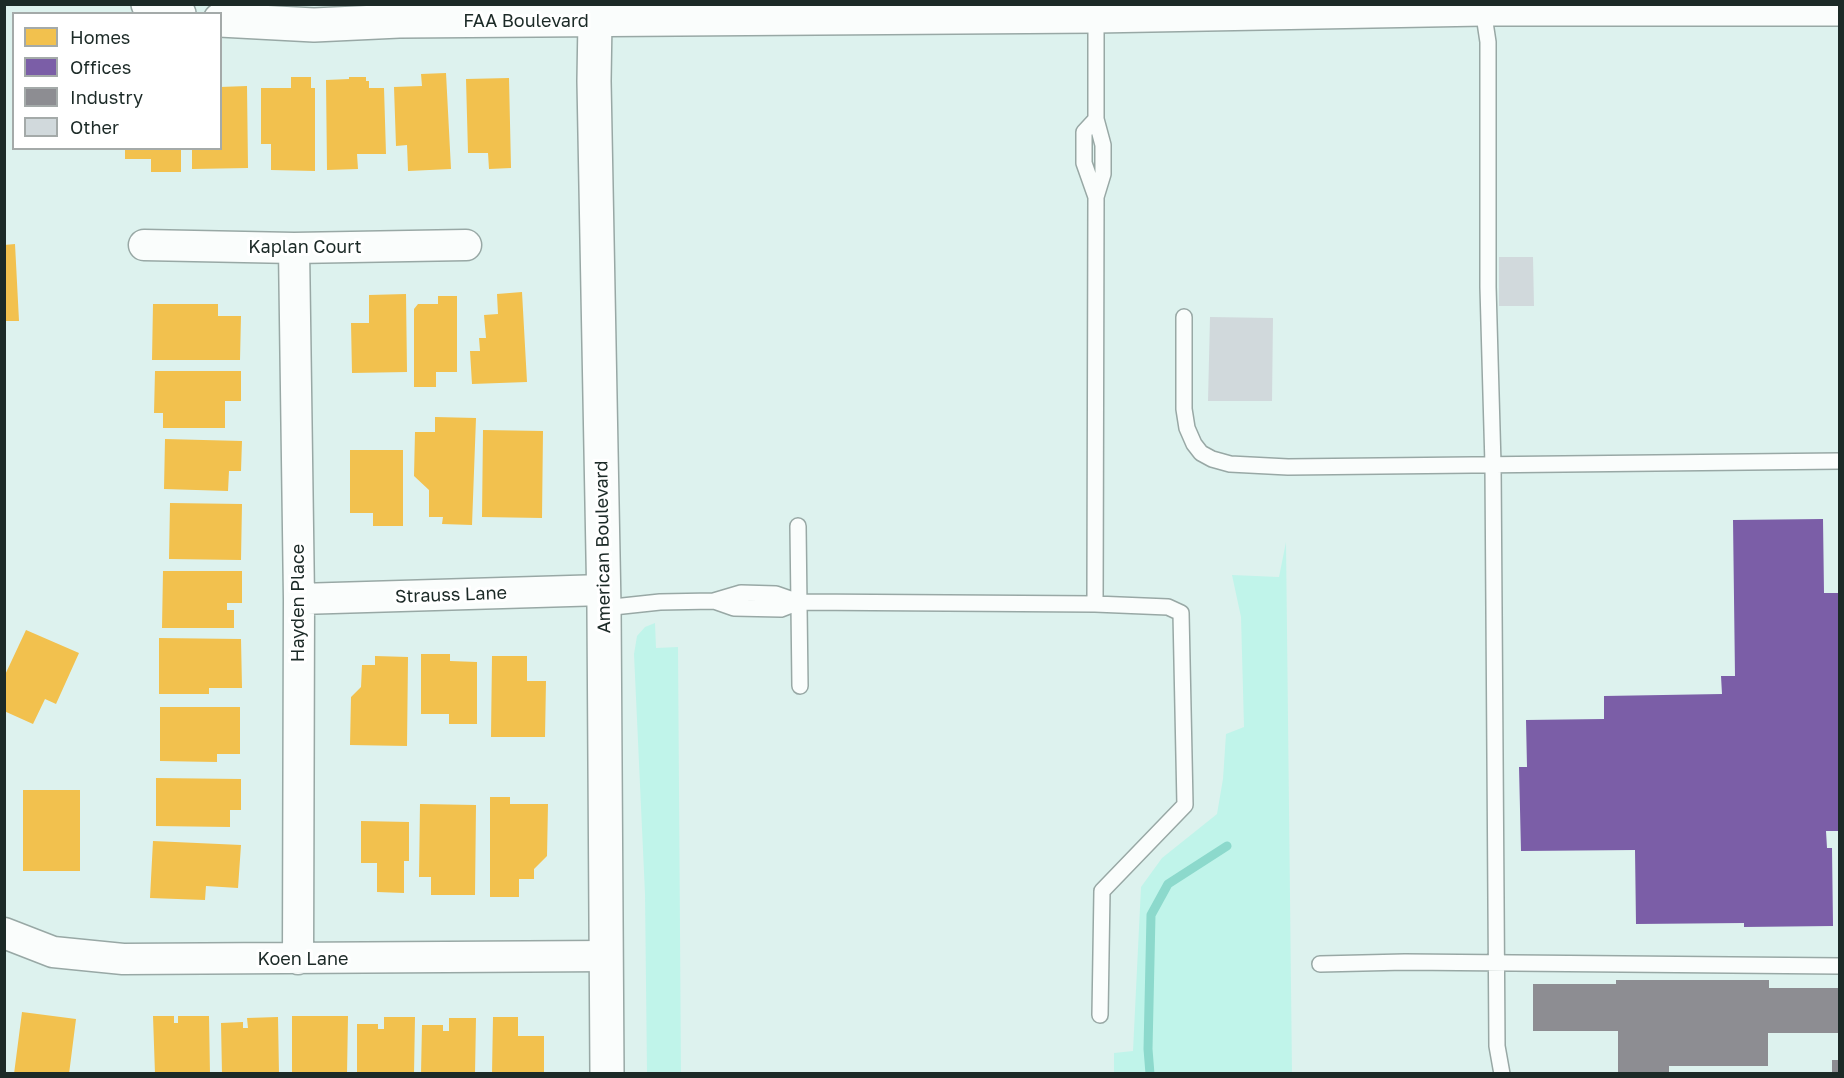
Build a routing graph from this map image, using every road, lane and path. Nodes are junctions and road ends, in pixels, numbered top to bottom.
1 (148, 4) edge
2 (1483, 9) junction
3 (1839, 9) edge
4 (595, 10) edge
5 (173, 12) edge
6 (315, 15) edge
7 (1096, 16) junction
8 (222, 20) edge
9 (144, 245) dead end
10 (466, 245) dead end
11 (294, 248) junction
12 (1184, 317) dead end
13 (1839, 461) edge
14 (1493, 465) junction
15 (798, 526) dead end
16 (299, 599) junction
17 (604, 599) junction
18 (799, 602) junction
19 (1095, 604) junction
20 (800, 686) dead end
21 (4, 933) edge
22 (607, 956) junction
23 (298, 959) junction
24 (1497, 963) junction
25 (1320, 964) dead end
26 (1839, 966) edge
27 (1100, 1015) dead end
28 (607, 1074) edge
29 (1502, 1074) edge

1 - 5 street
2 - 3 street, FAA Boulevard
2 - 7 street, FAA Boulevard
2 - 14 lane
4 - 6 street, FAA Boulevard
4 - 7 street, FAA Boulevard
4 - 17 street, American Boulevard
6 - 8 street, FAA Boulevard
7 - 19 lane
9 - 11 street, Kaplan Court
10 - 11 street, Kaplan Court
11 - 16 street, Hayden Place
12 - 14 lane
13 - 14 lane
14 - 24 lane
15 - 18 lane
16 - 17 street, Strauss Lane
16 - 23 street, Hayden Place
17 - 18 lane
17 - 22 street, American Boulevard
18 - 19 lane
18 - 20 lane
19 - 27 lane
21 - 23 street, Koen Lane
22 - 23 street, Koen Lane
22 - 28 street, American Boulevard
24 - 25 lane
24 - 26 lane
24 - 29 lane

